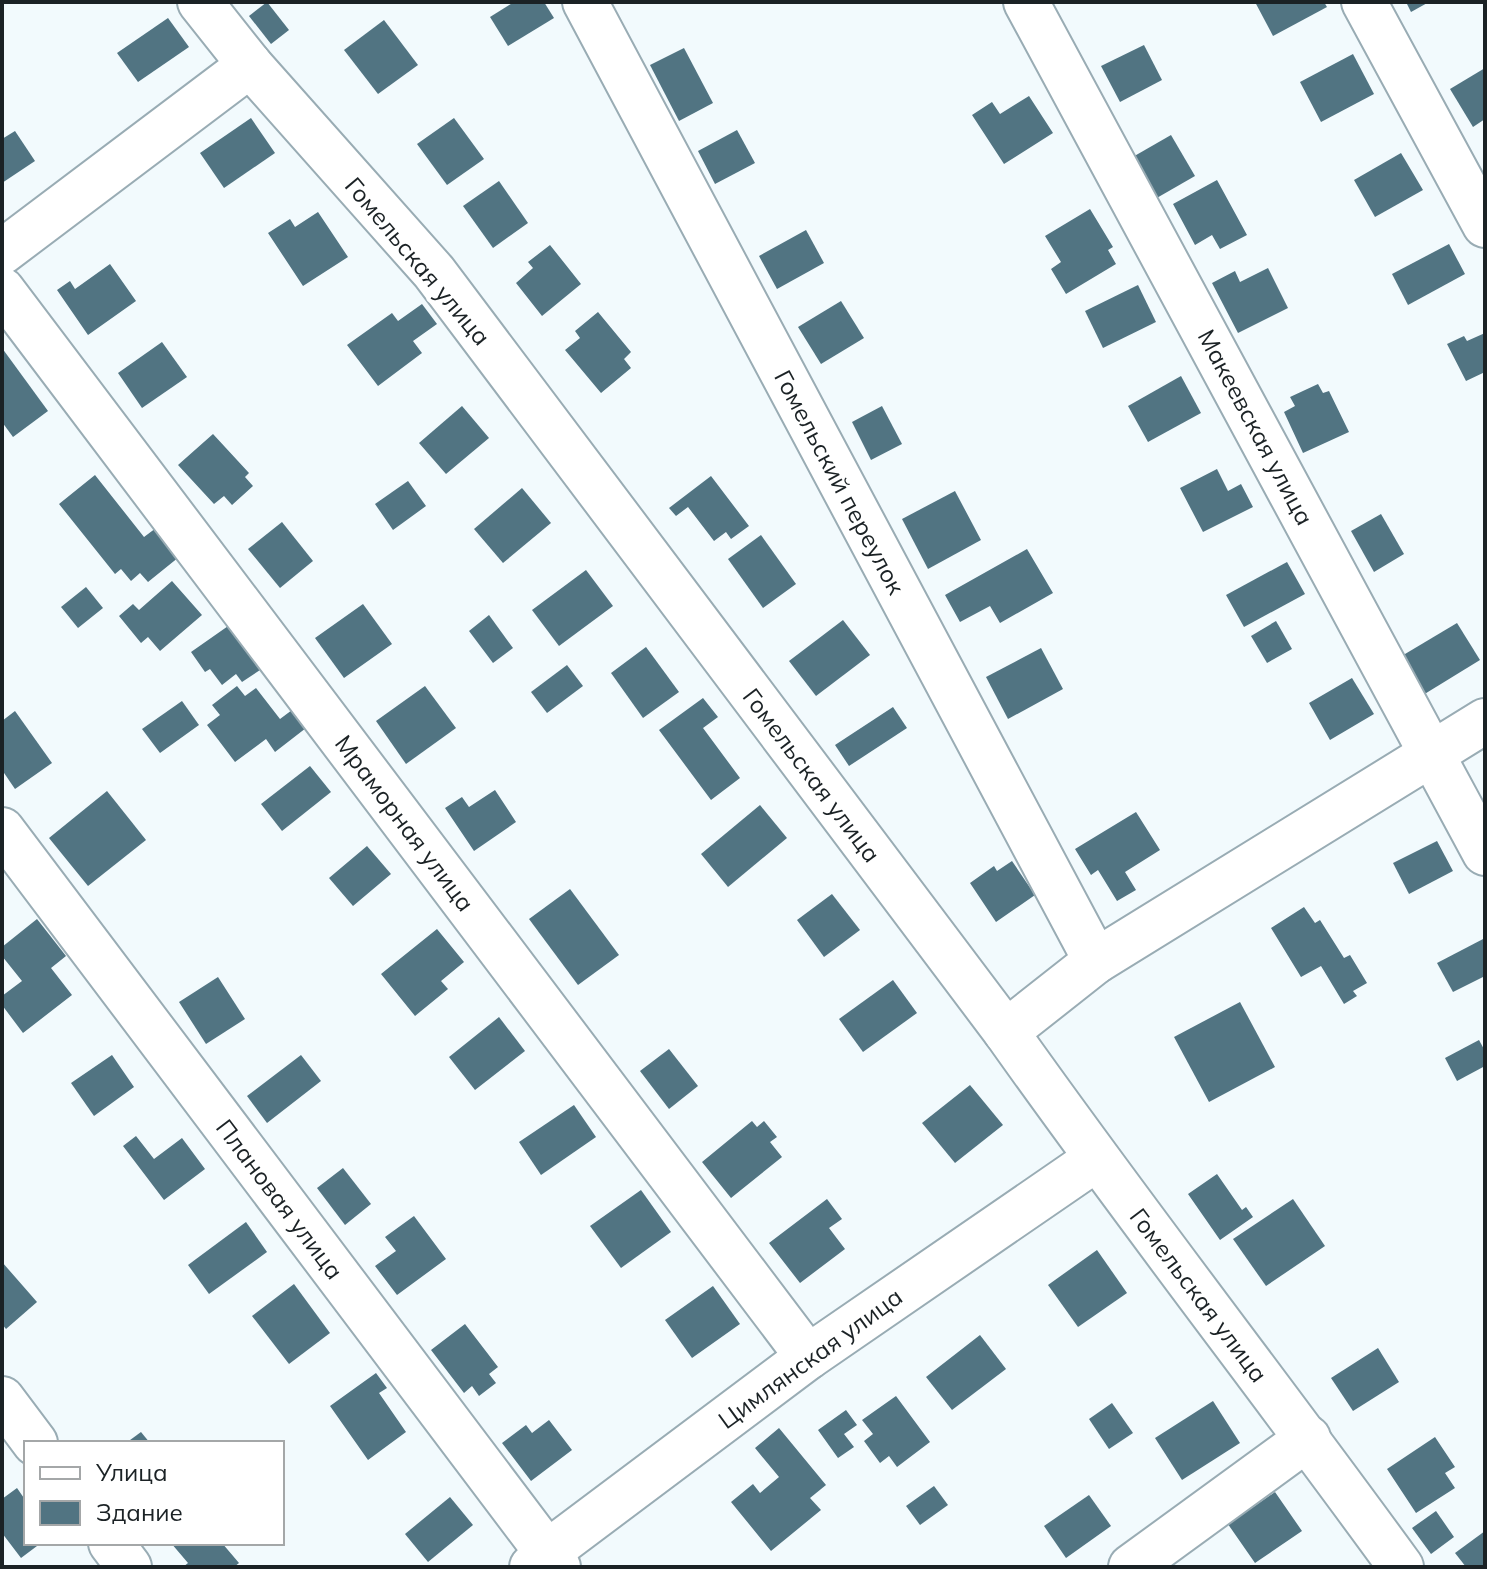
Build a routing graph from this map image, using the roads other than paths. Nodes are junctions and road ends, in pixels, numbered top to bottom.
1 (200, 2) edge
2 (585, 2) edge
3 (1026, 2) edge
4 (1364, 2) edge
5 (250, 65) junction
6 (1485, 225) edge
7 (2, 252) edge
8 (2, 290) edge
9 (1485, 721) edge
10 (1433, 755) junction
11 (2, 830) edge
12 (1485, 853) edge
13 (1096, 961) junction
14 (1006, 1032) junction
15 (1096, 1159) junction
16 (808, 1357) junction
17 (2, 1399) edge
18 (1308, 1438) junction
19 (34, 1441) edge
20 (112, 1545) edge
21 (546, 1562) edge
22 (129, 1567) edge
23 (1131, 1567) edge
24 (1401, 1567) edge

1 - 5 street, Гомельская улица
2 - 13 street, Гомельский переулок
3 - 10 street, Макеевская улица
4 - 6 street
5 - 7 street
5 - 14 street, Гомельская улица
8 - 16 street, Мраморная улица
9 - 10 street
10 - 12 street, Макеевская улица
10 - 13 street
11 - 21 street, Плановая улица
13 - 14 street
14 - 15 street, Гомельская улица
15 - 16 street, Цимлянская улица
15 - 18 street, Гомельская улица
16 - 21 street, Цимлянская улица
17 - 19 street
18 - 23 street
18 - 24 street, Гомельская улица
20 - 22 street

